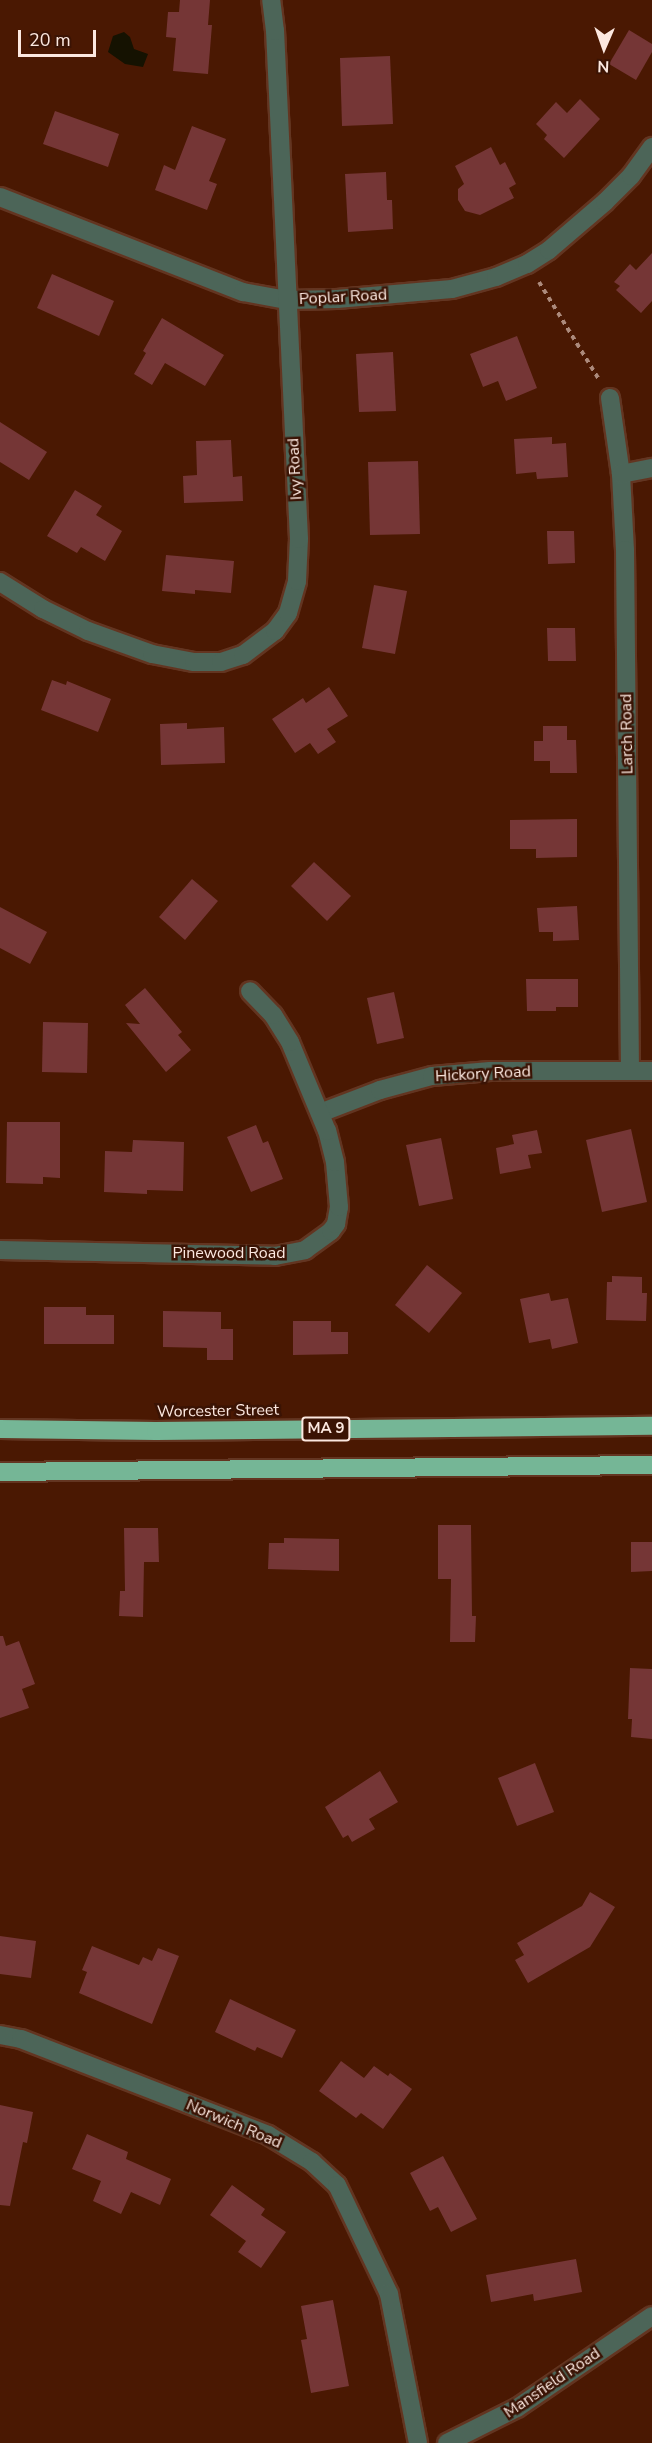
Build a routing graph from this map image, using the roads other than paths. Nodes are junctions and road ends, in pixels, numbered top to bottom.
1 (271, 0) edge
2 (652, 147) edge
3 (0, 197) edge
4 (287, 300) junction
5 (610, 398) road end
6 (652, 468) edge
7 (621, 474) junction
8 (0, 582) edge
9 (250, 991) dead end
10 (630, 1071) junction
11 (652, 1071) edge
12 (320, 1113) junction
13 (0, 1250) edge
14 (652, 1426) edge
15 (0, 1429) edge
16 (652, 1465) edge
17 (0, 1472) edge
18 (0, 2035) edge
19 (652, 2316) edge
20 (418, 2443) edge
21 (447, 2443) edge

1 - 4 street, Ivy Road
2 - 4 street, Poplar Road
3 - 4 street, Poplar Road
4 - 8 street, Ivy Road
5 - 7 street, Larch Road
6 - 7 street
7 - 10 street, Larch Road
9 - 12 street, Pinewood Road
10 - 11 street, Hickory Road
10 - 12 street, Hickory Road
12 - 13 street, Pinewood Road
14 - 15 highway, Worcester Street / MA 9
16 - 17 highway
18 - 20 street, Norwich Road
19 - 21 street, Mansfield Road

